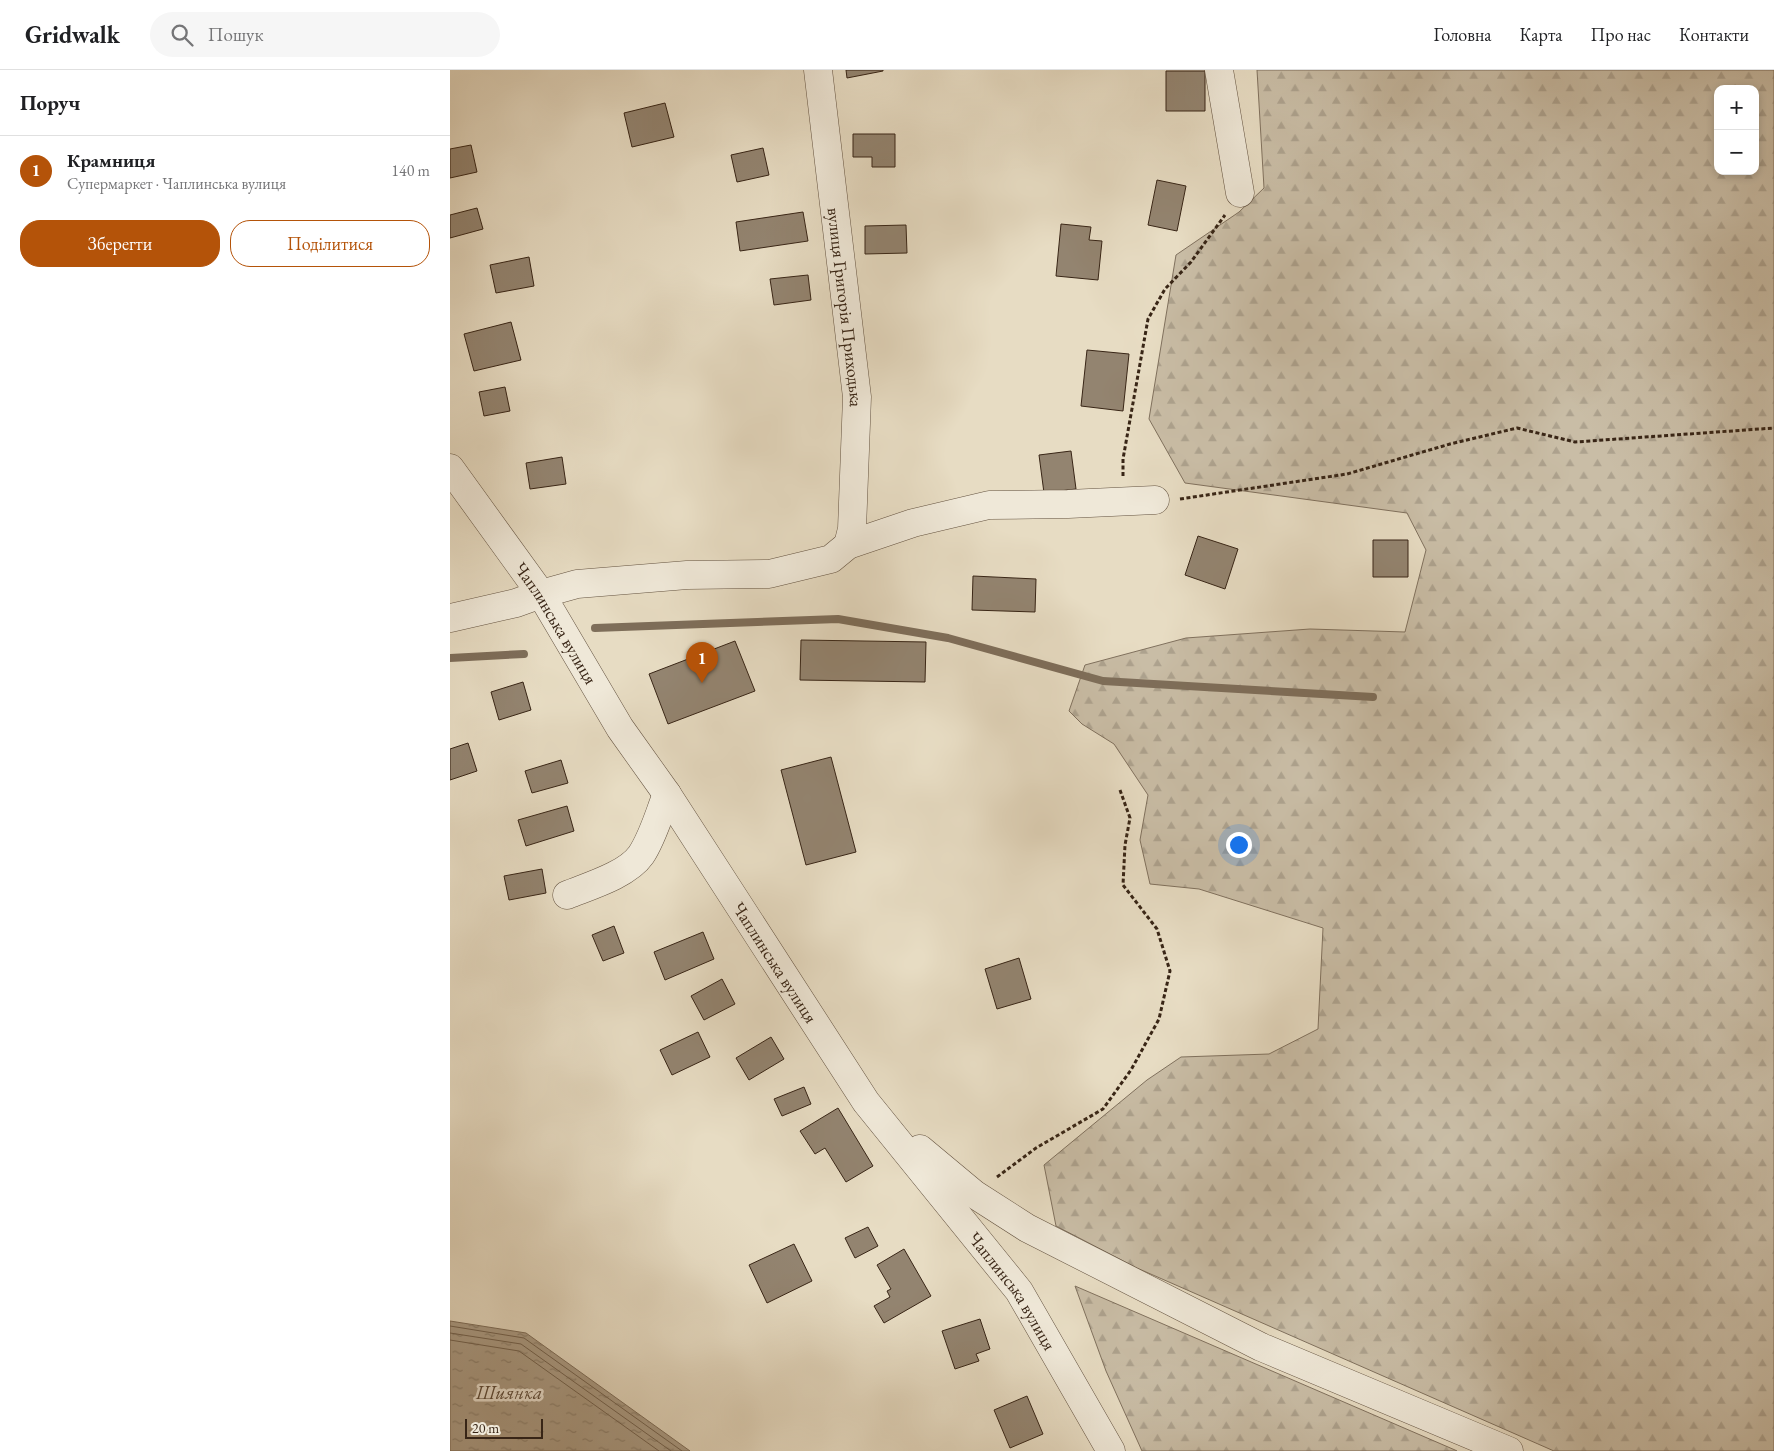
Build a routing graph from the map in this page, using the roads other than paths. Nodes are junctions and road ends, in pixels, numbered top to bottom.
1 (818, 70) edge
2 (1219, 70) edge
3 (1240, 193) road end
4 (450, 468) edge
5 (1155, 500) road end
6 (848, 545) junction
7 (541, 594) junction
8 (450, 618) edge
9 (667, 794) junction
10 (567, 895) dead end
11 (866, 1102) junction
12 (1110, 1451) edge
13 (1509, 1451) edge

1 - 6 street, вулиця Григорія Приходька
2 - 3 street
4 - 7 street, Чаплинська вулиця
5 - 6 street
6 - 7 street
7 - 8 street
7 - 9 street, Чаплинська вулиця
9 - 10 street
9 - 11 street, Чаплинська вулиця
11 - 12 street, Чаплинська вулиця
11 - 13 street

